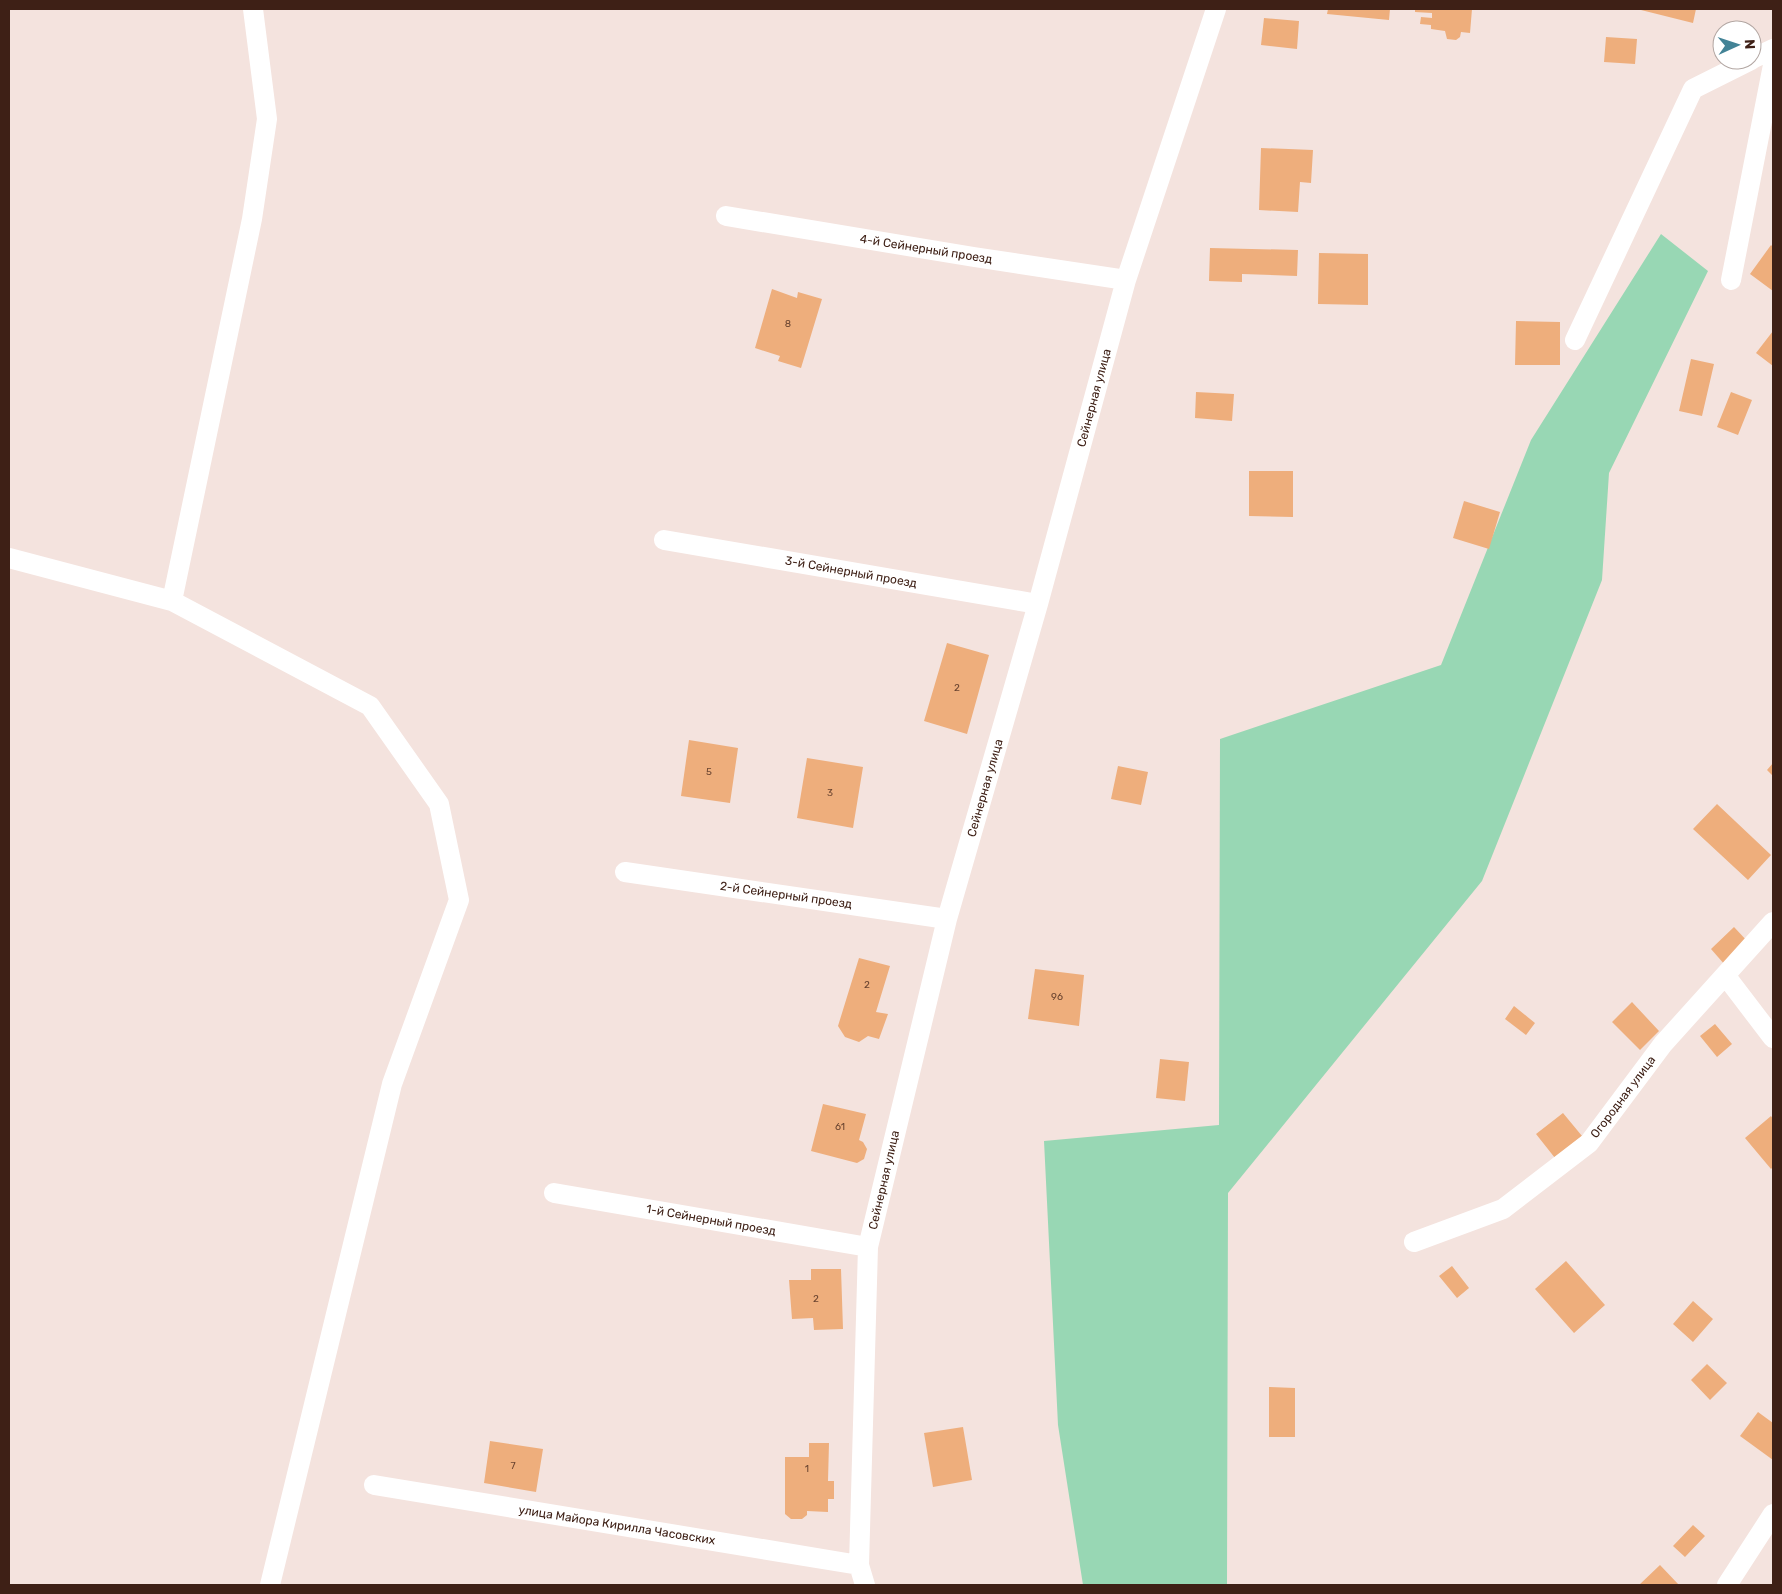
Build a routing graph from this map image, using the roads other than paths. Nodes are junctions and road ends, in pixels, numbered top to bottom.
1 (254, 9) edge
2 (1216, 9) edge
3 (1773, 65) edge
4 (1731, 70) edge
5 (726, 216) dead end
6 (1126, 280) junction
7 (1731, 280) dead end
8 (1576, 340) dead end
9 (664, 540) dead end
10 (9, 558) edge
11 (172, 601) junction
12 (1038, 604) junction
13 (626, 872) dead end
14 (947, 919) junction
15 (1773, 922) edge
16 (1725, 975) junction
17 (1773, 1038) edge
18 (554, 1193) dead end
19 (1414, 1242) dead end
20 (868, 1247) junction
21 (374, 1485) dead end
22 (1773, 1514) edge
23 (860, 1565) junction
24 (270, 1585) edge
25 (865, 1585) edge
26 (1727, 1585) edge

1 - 11 lane
2 - 6 lane, Сейнерная улица
3 - 7 lane
4 - 8 lane
5 - 6 lane, 4-й Сейнерный проезд
6 - 12 lane, Сейнерная улица
9 - 12 lane, 3-й Сейнерный проезд
10 - 11 lane
11 - 24 lane
12 - 14 lane, Сейнерная улица
13 - 14 lane, 2-й Сейнерный проезд
14 - 20 lane, Сейнерная улица
15 - 16 lane, Огородная улица
16 - 17 lane
16 - 19 lane, Огородная улица
18 - 20 lane, 1-й Сейнерный проезд
20 - 23 lane, Сейнерная улица
21 - 23 lane, улица Майора Кирилла Часовских
22 - 26 lane
23 - 25 lane, Сейнерная улица

